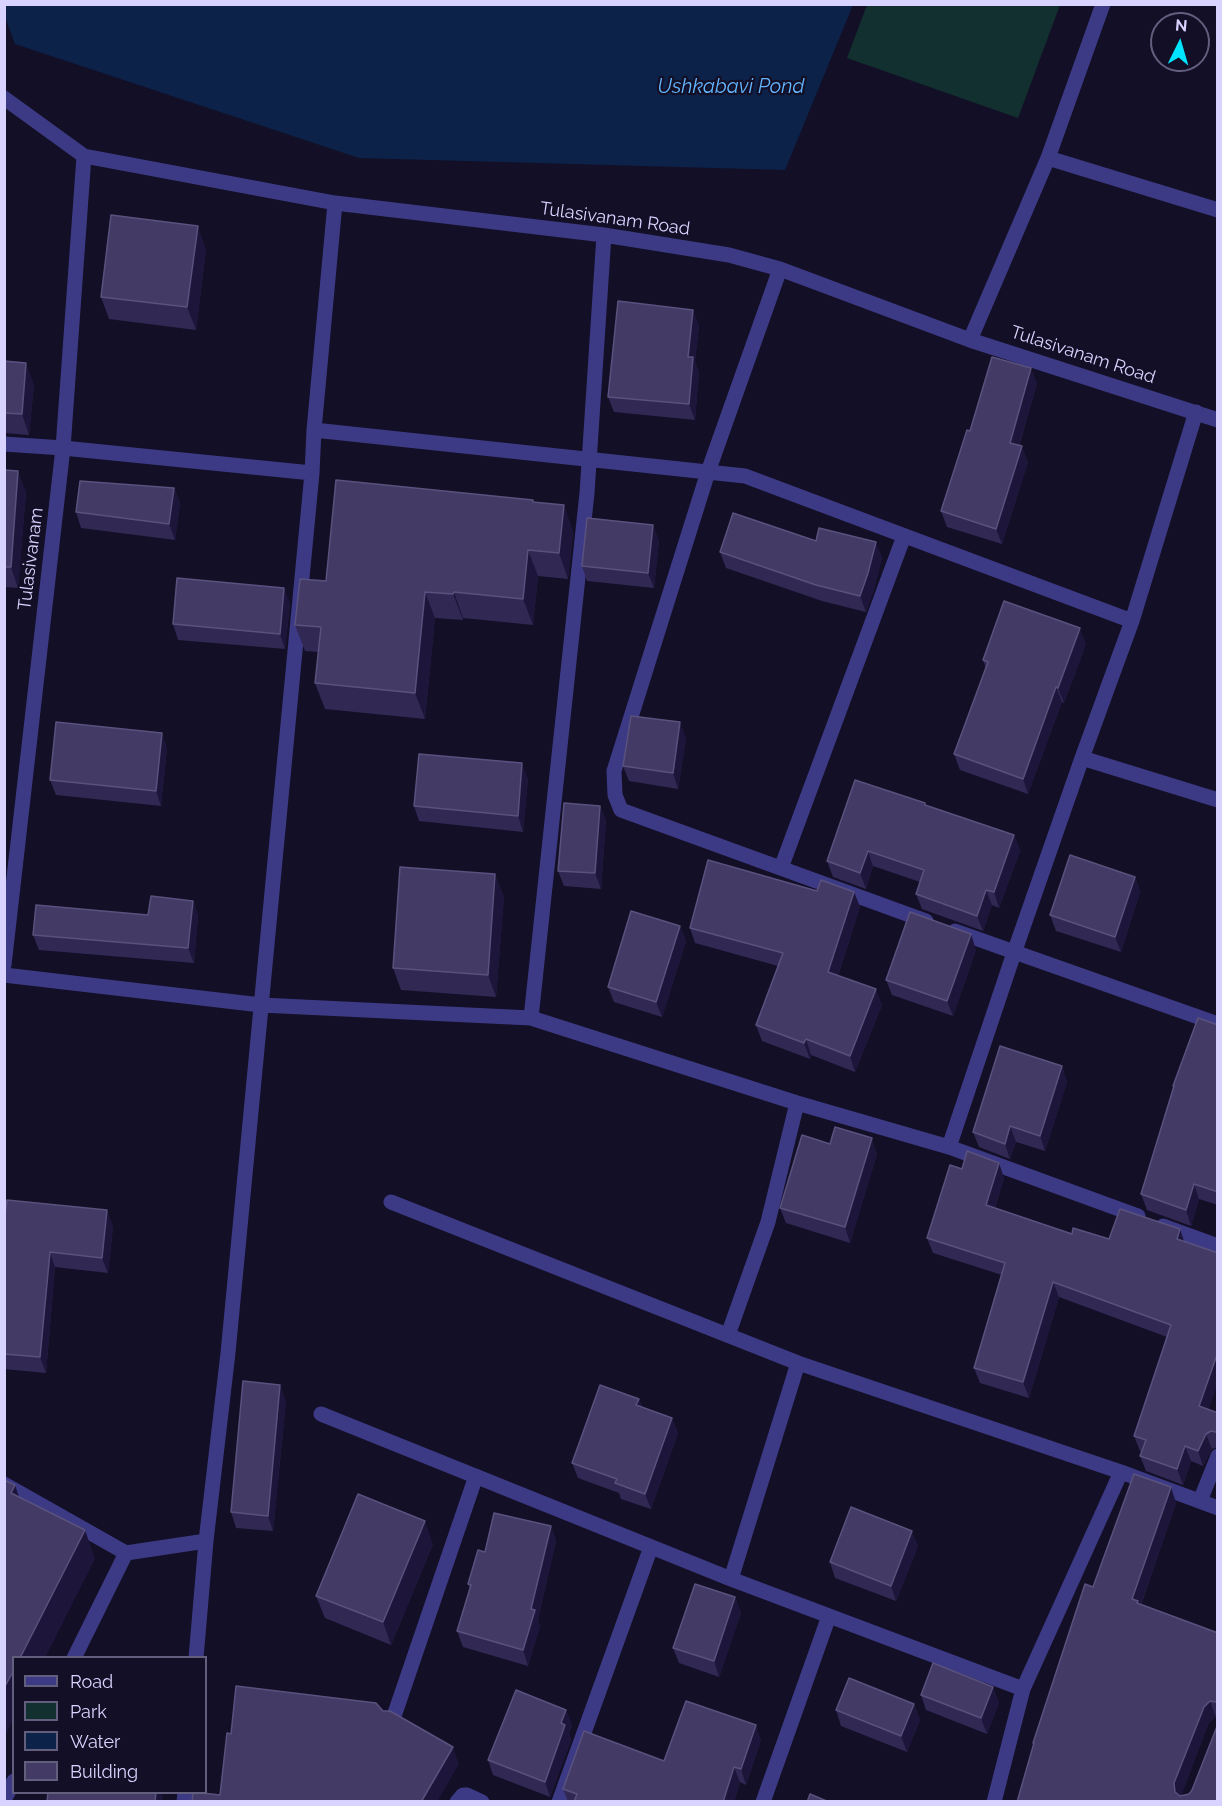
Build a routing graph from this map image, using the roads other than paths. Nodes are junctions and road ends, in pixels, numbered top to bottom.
1 (1103, 4) edge
2 (4, 98) edge
3 (84, 156) junction
4 (1048, 158) junction
5 (335, 203) junction
6 (1218, 210) edge
7 (604, 235) junction
8 (780, 269) junction
9 (970, 340) junction
10 (1196, 412) junction
11 (1218, 420) edge
12 (314, 430) junction
13 (4, 444) edge
14 (63, 448) junction
15 (590, 459) junction
16 (708, 472) junction
17 (312, 473) junction
18 (904, 536) junction
19 (1132, 621) junction
20 (1082, 759) junction
21 (1218, 800) edge
22 (781, 868) junction
23 (1014, 953) junction
24 (4, 965) edge
25 (4, 975) edge
26 (261, 1005) junction
27 (531, 1018) junction
28 (1218, 1024) edge
29 (797, 1103) junction
30 (950, 1147) junction
31 (391, 1202) dead end
32 (1218, 1246) edge
33 (728, 1335) junction
34 (798, 1363) junction
35 (321, 1414) dead end
36 (1218, 1456) edge
37 (1121, 1472) junction
38 (476, 1476) junction
39 (4, 1484) edge
40 (1200, 1501) junction
41 (1218, 1508) edge
42 (206, 1541) junction
43 (651, 1547) junction
44 (126, 1553) junction
45 (731, 1579) junction
46 (829, 1616) junction
47 (75, 1656) edge
48 (196, 1656) edge
49 (1023, 1689) junction
50 (393, 1719) edge
51 (12, 1785) edge
52 (4, 1800) edge
53 (457, 1802) edge
54 (482, 1802) edge
55 (559, 1802) edge
56 (763, 1802) edge
57 (994, 1802) edge

1 - 4 street
2 - 3 street, Tulasivanam Road
3 - 5 street, Tulasivanam Road
3 - 14 street, Tulasivanam
4 - 6 street
4 - 9 street
5 - 7 street, Tulasivanam Road
5 - 12 street
7 - 8 street, Tulasivanam Road
7 - 15 street
8 - 9 street, Tulasivanam Road
8 - 16 street
9 - 10 street, Tulasivanam Road
10 - 11 street, Tulasivanam Road
10 - 19 street
12 - 15 street
12 - 17 street
13 - 14 street
14 - 17 street
14 - 24 street, Tulasivanam
15 - 16 street
15 - 27 street
16 - 18 street
16 - 22 street
17 - 26 street
18 - 19 street
18 - 22 street
19 - 20 street
20 - 21 street
20 - 23 street
22 - 23 street
23 - 28 street
23 - 30 street
25 - 26 street
26 - 27 street
26 - 42 street
27 - 29 street
29 - 30 street
29 - 33 street
30 - 32 street
31 - 33 street
33 - 34 street
34 - 37 street
34 - 45 street
35 - 38 street
36 - 40 street
37 - 40 street
37 - 49 street
38 - 43 street
38 - 50 street
39 - 44 street
40 - 41 street
42 - 44 street
42 - 48 street
43 - 45 street
43 - 55 street
44 - 47 street
45 - 46 street
46 - 49 street
46 - 56 street
49 - 57 street
51 - 52 street
53 - 54 street

